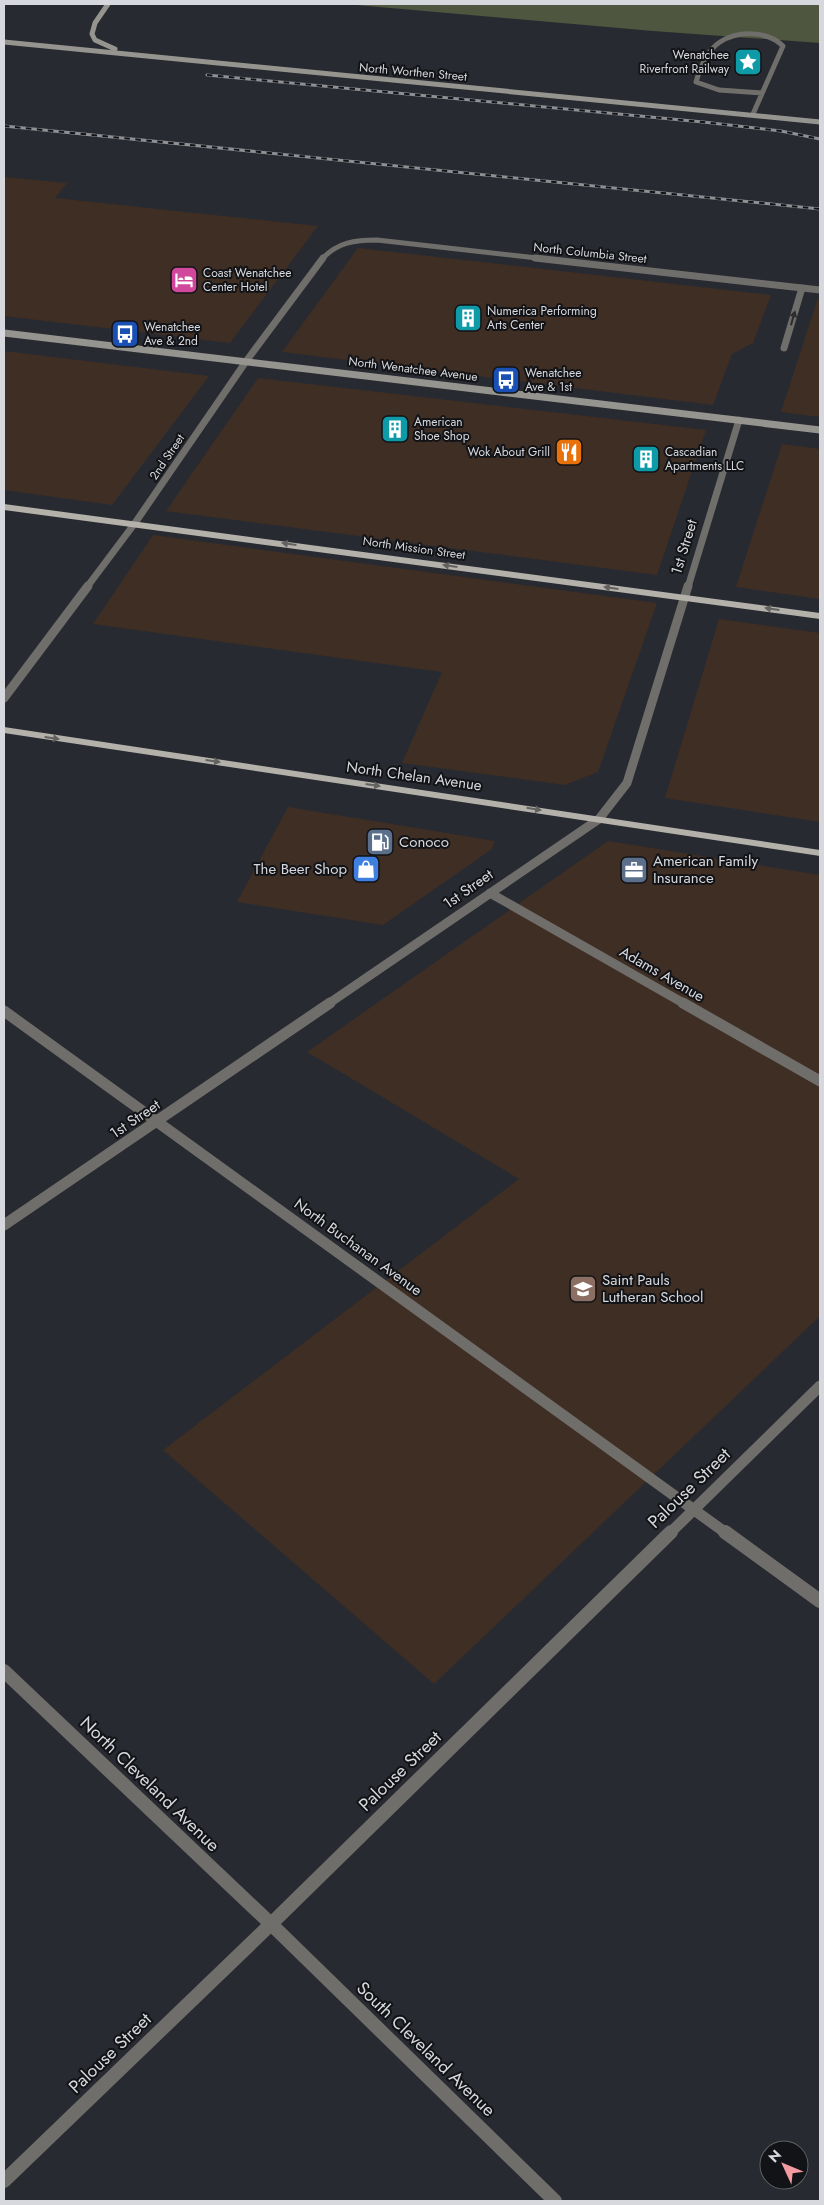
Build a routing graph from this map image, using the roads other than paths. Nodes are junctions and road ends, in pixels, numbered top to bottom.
1 (108, 4) edge
2 (4, 42) edge
3 (146, 56) junction
4 (762, 93) junction
5 (753, 114) junction
6 (820, 122) edge
7 (357, 240) joint
8 (802, 288) junction
9 (820, 290) edge
10 (4, 332) edge
11 (784, 348) dead end
12 (247, 360) junction
13 (739, 420) junction
14 (820, 430) edge
15 (4, 507) edge
16 (135, 523) junction
17 (684, 598) junction
18 (820, 616) edge
19 (4, 698) edge
20 (4, 730) edge
21 (599, 819) junction
22 (820, 853) edge
23 (490, 893) junction
24 (4, 1011) edge
25 (820, 1081) edge
26 (159, 1122) junction
27 (4, 1225) edge
28 (820, 1386) edge
29 (694, 1510) junction
30 (820, 1601) edge
31 (4, 1671) edge
32 (271, 1924) junction
33 (4, 2181) edge
34 (555, 2201) edge

1 - 3 main road
2 - 3 main road, North Worthen Street
3 - 5 main road, North Worthen Street
4 - 4 street
4 - 5 street
5 - 6 main road, North Worthen Street
7 - 8 street, North Columbia Street
7 - 12 street, 2nd Street
8 - 9 street, North Columbia Street
11 -> 8 street
10 - 12 main road, North Wenatchee Avenue
12 - 13 main road, North Wenatchee Avenue
12 - 16 street, 2nd Street
13 - 14 main road, North Wenatchee Avenue
13 - 17 street, 1st Street
15 - 16 main road, North Mission Street
17 -> 16 main road, North Mission Street
16 - 19 street, 2nd Street
18 -> 17 main road, North Mission Street
17 - 21 street, 1st Street
20 -> 21 main road, North Chelan Avenue
21 - 22 main road, North Chelan Avenue
21 - 23 street, 1st Street
23 - 25 street, Adams Avenue
23 - 26 street, 1st Street
24 - 26 street, North Buchanan Avenue
26 - 27 street, 1st Street
26 - 29 street, North Buchanan Avenue
28 - 29 street, Palouse Street
29 - 30 street, North Buchanan Avenue
29 - 32 street, Palouse Street
31 - 32 street, North Cleveland Avenue
32 - 33 street, Palouse Street
32 - 34 street, South Cleveland Avenue

